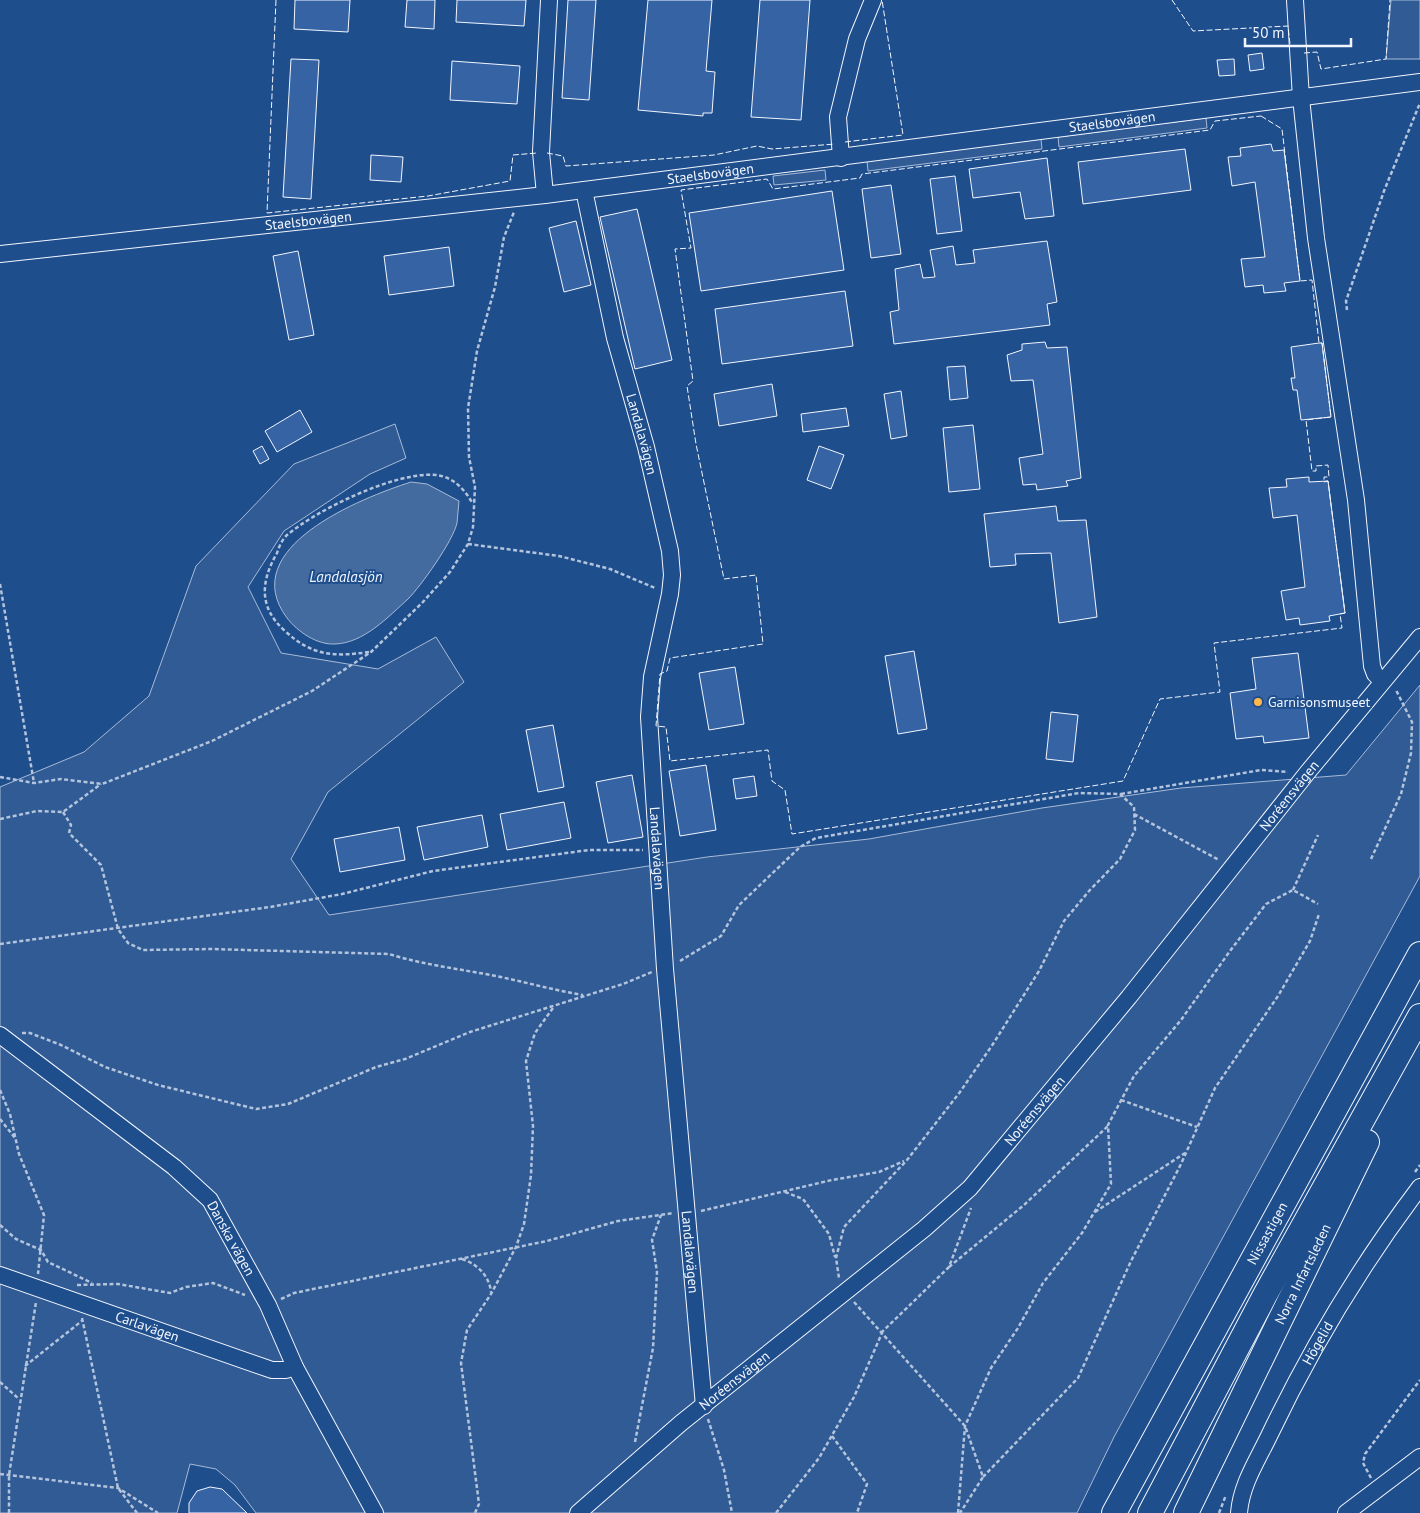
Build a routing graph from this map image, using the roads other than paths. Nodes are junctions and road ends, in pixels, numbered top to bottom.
1 (549, 0) edge
2 (873, 0) edge
3 (1295, 0) edge
4 (1420, 82) edge
5 (1301, 98) junction
6 (841, 158) junction
7 (584, 190) junction
8 (545, 195) junction
9 (0, 254) edge
10 (1420, 637) edge
11 (1385, 678) junction
12 (1420, 954) edge
13 (1416, 1024) edge
14 (0, 1036) edge
15 (1420, 1187) edge
16 (0, 1275) edge
17 (295, 1367) junction
18 (704, 1406) junction
19 (1420, 1457) edge
20 (375, 1513) edge
21 (578, 1513) edge
22 (1114, 1513) edge
23 (1150, 1513) edge
24 (1186, 1513) edge
25 (1239, 1513) edge
26 (1346, 1513) edge

1 - 8 street
2 - 6 street
3 - 5 street
4 - 5 street, Staelsbovägen
5 - 6 street, Staelsbovägen
5 - 11 street
6 - 7 street, Staelsbovägen
7 - 8 street, Staelsbovägen
7 - 18 street, Landalavägen
8 - 9 street, Staelsbovägen
10 - 11 street, Noréensvägen
11 - 18 street, Noréensvägen
12 - 22 highway, Nissastigen
13 - 23 highway
13 - 24 highway, Norra Infartsleden
14 - 17 street, Danska vägen
15 - 25 street, Högelid
16 - 17 street, Carlavägen
17 - 20 street, Danska vägen
18 - 21 street, Noréensvägen
19 - 26 street

